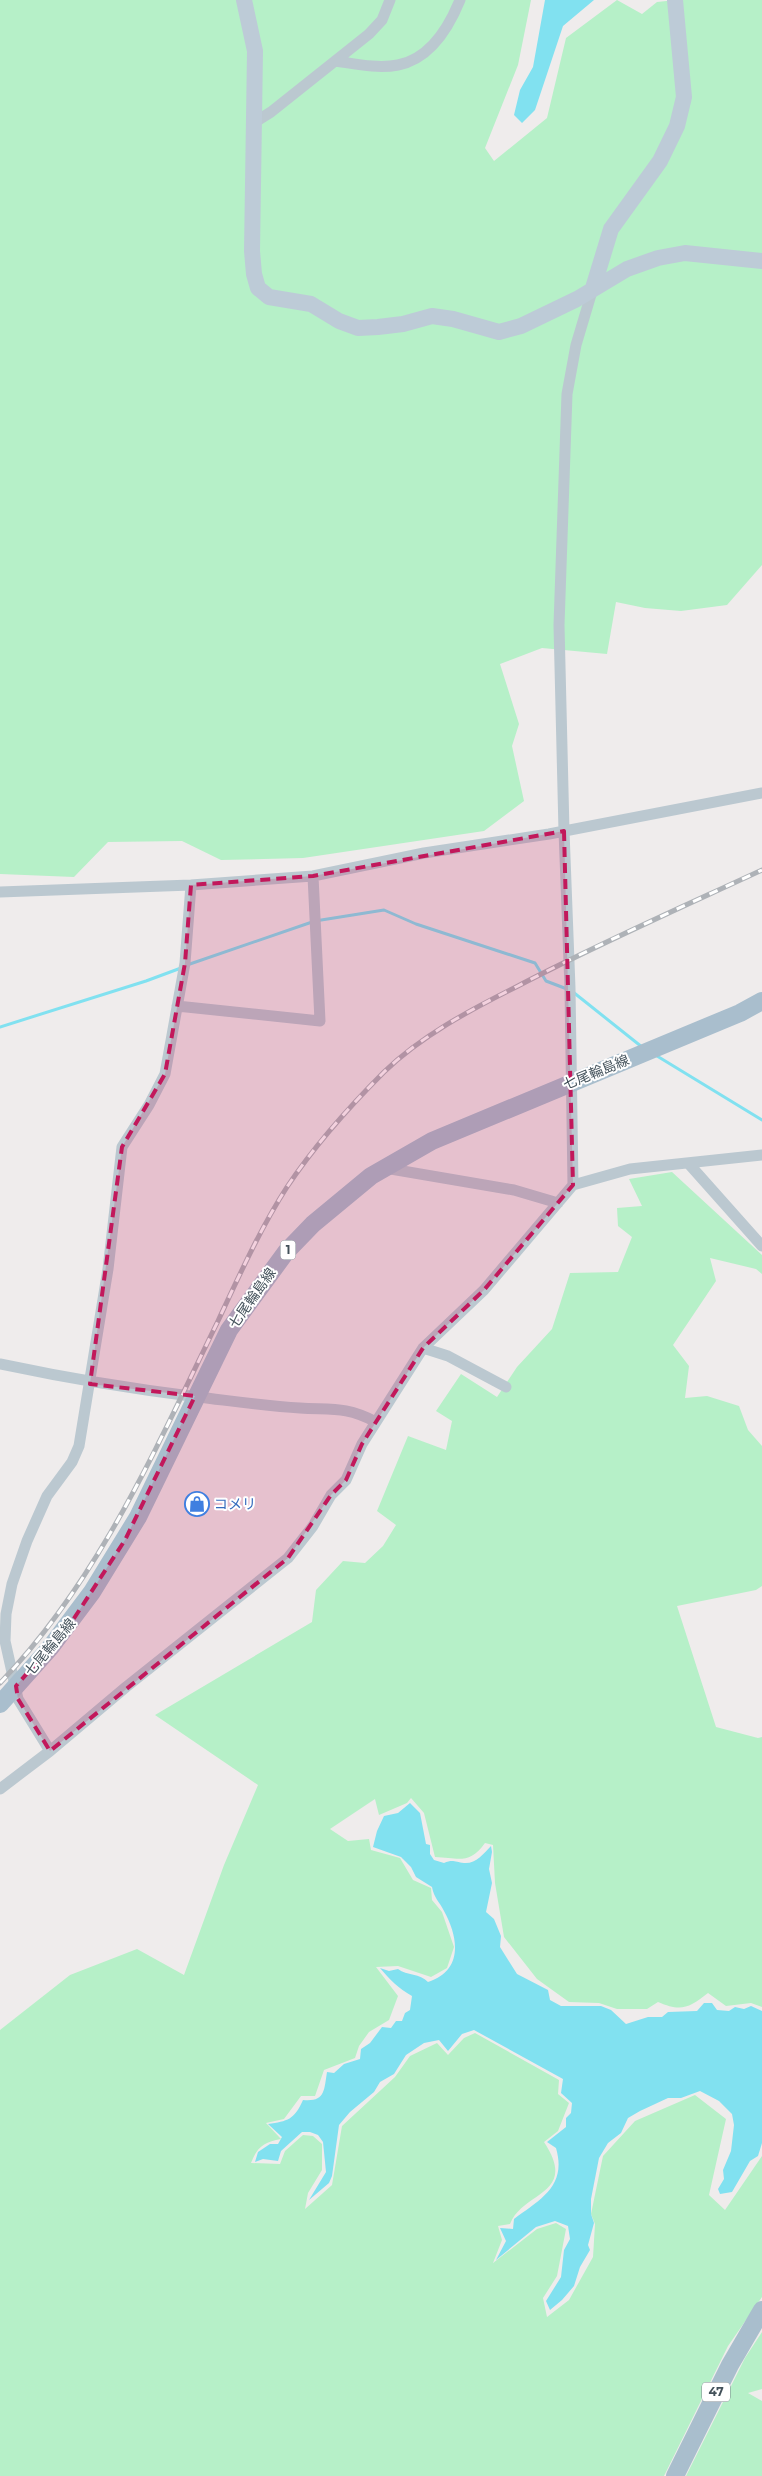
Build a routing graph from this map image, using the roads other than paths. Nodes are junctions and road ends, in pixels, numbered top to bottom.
1 (244, 0) edge
2 (390, 0) edge
3 (460, 0) edge
4 (675, 0) edge
5 (336, 61) junction
6 (255, 122) junction
7 (762, 261) edge
8 (592, 288) junction
9 (762, 793) edge
10 (564, 831) junction
11 (313, 876) junction
12 (191, 886) junction
13 (0, 892) edge
14 (762, 1001) edge
15 (177, 1006) junction
16 (572, 1082) junction
17 (762, 1155) edge
18 (689, 1164) junction
19 (385, 1168) junction
20 (573, 1185) junction
21 (558, 1202) junction
22 (762, 1246) edge
23 (423, 1348) junction
24 (0, 1364) edge
25 (90, 1384) junction
26 (506, 1388) dead end
27 (195, 1397) junction
28 (376, 1422) junction
29 (16, 1686) junction
30 (0, 1704) edge
31 (50, 1751) junction
32 (0, 1789) edge
33 (762, 2310) edge
34 (675, 2476) edge

1 - 6 street
2 - 5 street
3 - 5 street
4 - 8 street
5 - 6 street
6 - 8 street
7 - 8 street
8 - 10 street
9 - 10 street
10 - 11 street
10 - 16 street
11 - 12 street
11 - 15 street
12 - 13 street
12 - 15 street
14 - 16 main road, 七尾輪島線 / 1
15 - 25 street
16 - 19 main road, 七尾輪島線 / 1
16 - 20 street
17 - 18 street
18 - 20 street
18 - 22 street
19 - 21 street
19 - 27 main road, 七尾輪島線 / 1
20 - 21 street
21 - 23 street
23 - 26 street
23 - 28 street
24 - 25 street
25 - 27 street
25 - 29 street
27 - 28 street
27 - 29 main road, 七尾輪島線 / 1
28 - 31 street
29 - 30 main road, 七尾輪島線 / 1
29 - 31 street
31 - 32 street
33 - 34 main road, 47

